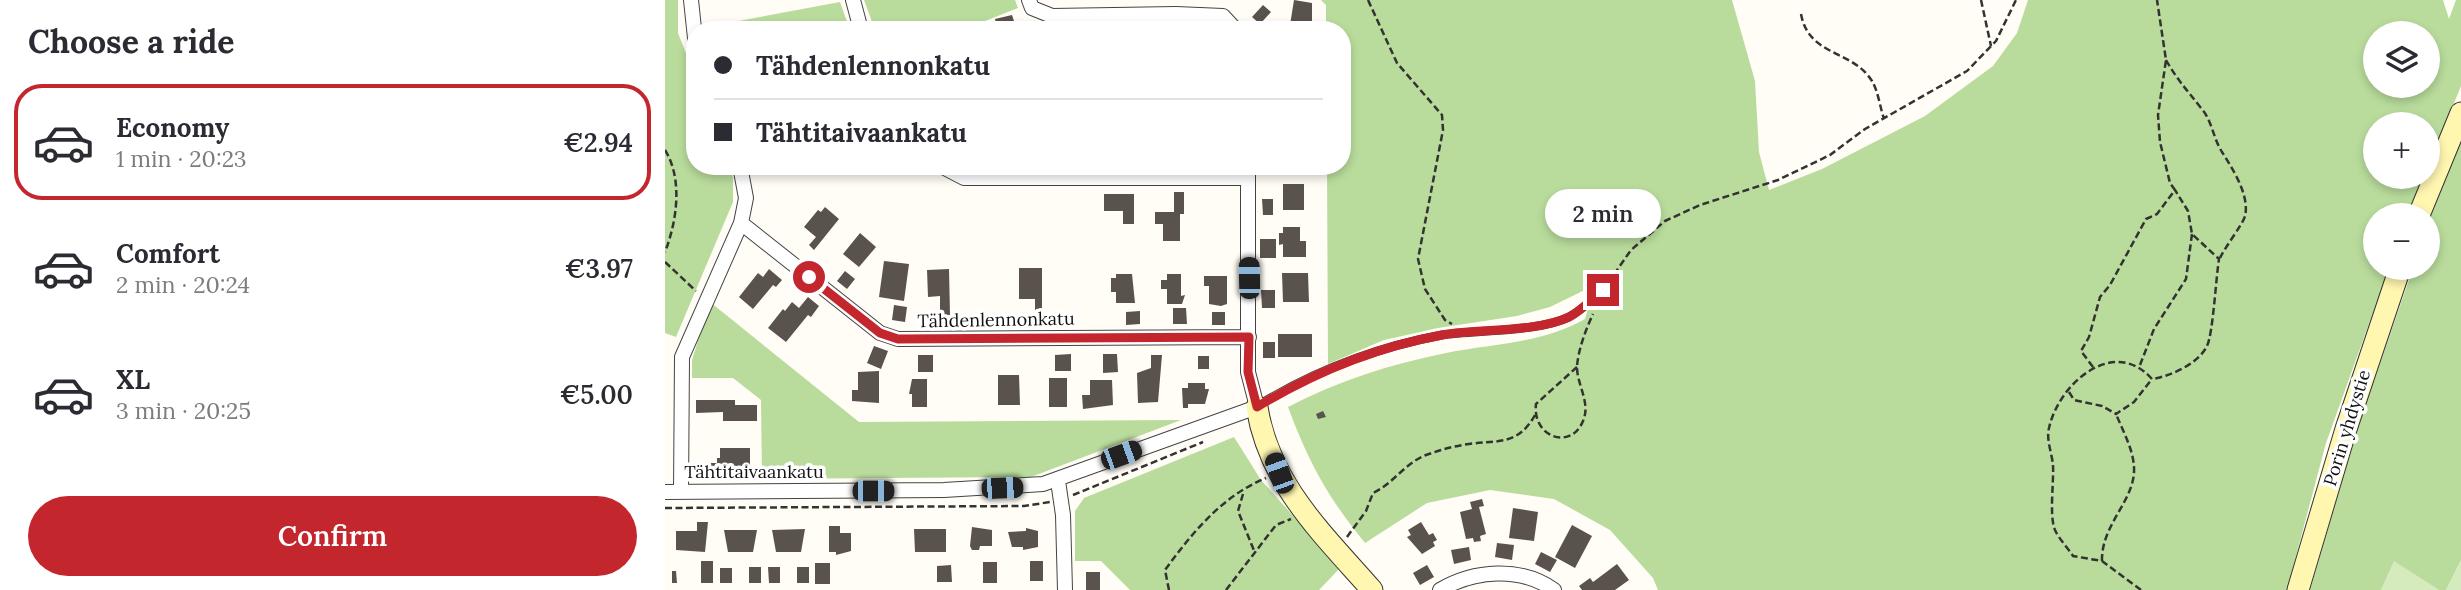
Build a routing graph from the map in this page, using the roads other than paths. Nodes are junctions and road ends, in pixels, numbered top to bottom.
1 (691, 0) edge
2 (853, 0) edge
3 (1029, 0) edge
4 (693, 21) edge
5 (859, 21) edge
6 (1228, 21) edge
7 (2461, 113) edge
8 (742, 175) edge
9 (958, 175) edge
10 (1106, 175) edge
11 (1248, 175) edge
12 (2424, 203) edge
13 (741, 223) junction
14 (2396, 280) edge
15 (1603, 290) road end
16 (1249, 337) junction
17 (1257, 407) junction
18 (1058, 481) junction
19 (665, 492) edge
20 (681, 492) junction
21 (1065, 590) edge
22 (1372, 590) edge
23 (1440, 590) edge
24 (1553, 590) edge
25 (2298, 590) edge

1 - 4 street
2 - 5 street
3 - 6 street
7 - 12 main road
8 - 13 street
9 - 10 street
11 - 16 street
13 - 16 street, Tähdenlennonkatu
13 - 20 street
14 - 25 main road, Porin yhdystie
15 - 17 lane, Tähtitaivaankatu
16 - 17 street
17 - 18 street, Tähtitaivaankatu
17 - 22 main road
18 - 20 street, Tähtitaivaankatu
18 - 21 street
19 - 20 street, Tähtitaivaankatu
23 - 24 street

